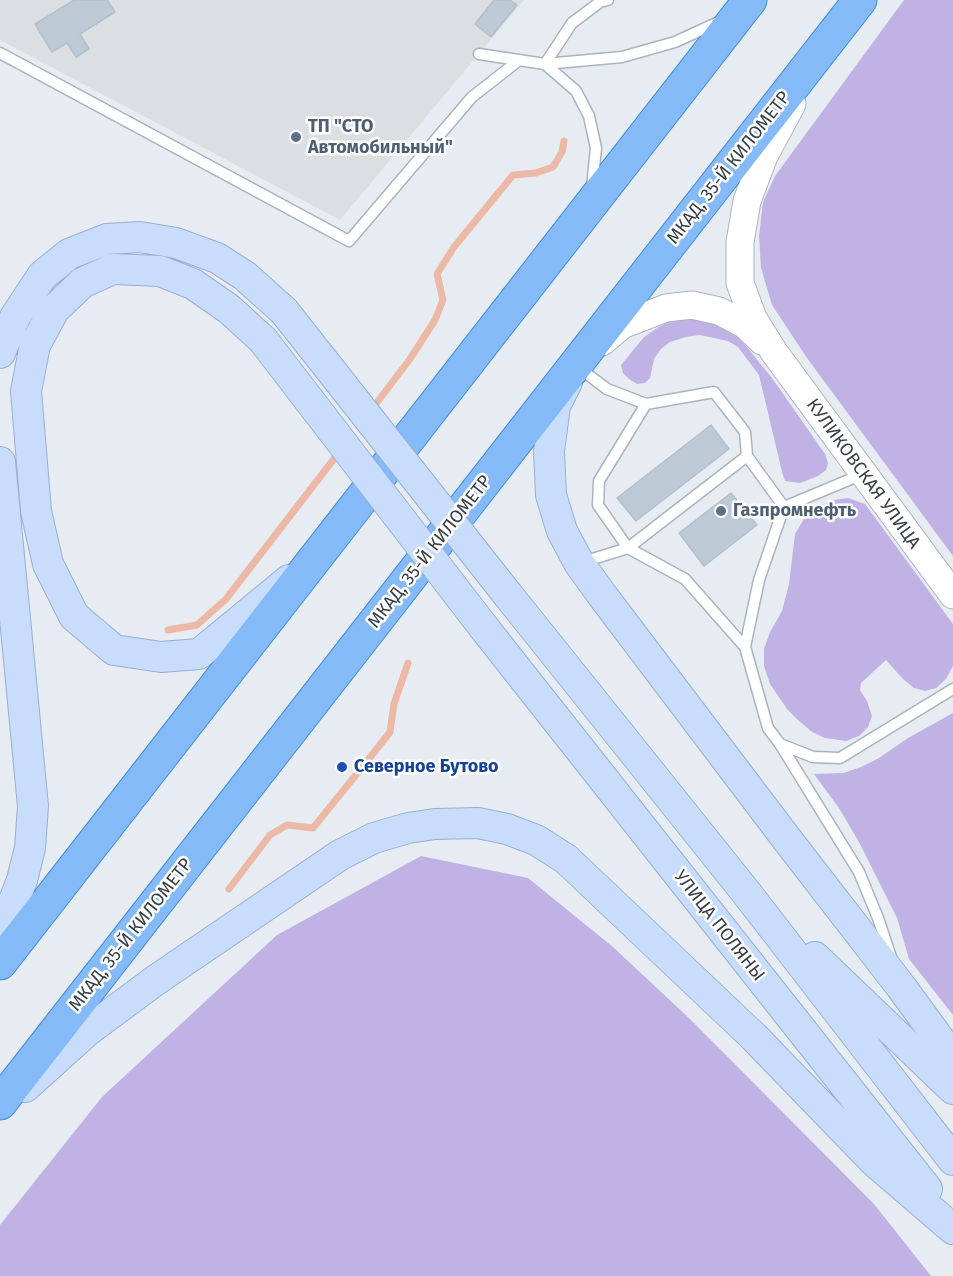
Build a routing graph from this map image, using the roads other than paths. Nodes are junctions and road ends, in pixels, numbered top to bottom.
1 (608, 0) edge
2 (745, 6) edge
3 (853, 8) edge
4 (0, 53) edge
5 (478, 54) dead end
6 (518, 61) junction
7 (545, 64) junction
8 (590, 205) junction
9 (774, 352) junction
10 (0, 353) edge
11 (576, 365) junction
12 (646, 404) junction
13 (747, 456) junction
14 (0, 462) edge
15 (863, 474) junction
16 (784, 507) junction
17 (628, 548) junction
18 (316, 557) junction
19 (579, 563) junction
20 (953, 595) edge
21 (745, 647) junction
22 (953, 689) edge
23 (780, 744) junction
24 (745, 891) junction
25 (0, 932) edge
26 (0, 963) edge
27 (902, 988) junction
28 (953, 1058) edge
29 (953, 1089) edge
30 (0, 1103) edge
31 (0, 1113) edge
32 (953, 1160) edge
33 (953, 1222) edge
34 (953, 1229) edge

1 - 7 lane
2 - 7 lane
2 - 8 highway
3 - 9 street
3 - 11 highway, МКАД, 35-Й КИЛОМЕТР
4 - 6 lane
5 - 6 lane
6 - 7 lane
7 - 8 lane
8 - 18 highway
9 - 11 street
9 - 15 street, КУЛИКОВСКАЯ УЛИЦА
10 - 24 main road, bridge
11 - 12 lane
11 - 19 main road
11 - 30 highway, МКАД, 35-Й КИЛОМЕТР
12 - 13 lane
12 - 17 lane
13 - 16 lane
13 - 17 lane
14 - 25 main road
15 - 16 lane
15 - 20 street, КУЛИКОВСКАЯ УЛИЦА
16 - 21 lane
17 - 19 lane
17 - 21 lane
18 - 26 highway
18 - 33 main road, УЛИЦА ПОЛЯНЫ, bridge
19 - 27 main road
21 - 23 lane
22 - 23 lane
23 - 27 lane
24 - 29 main road
24 - 32 main road
27 - 28 main road
31 - 34 main road

